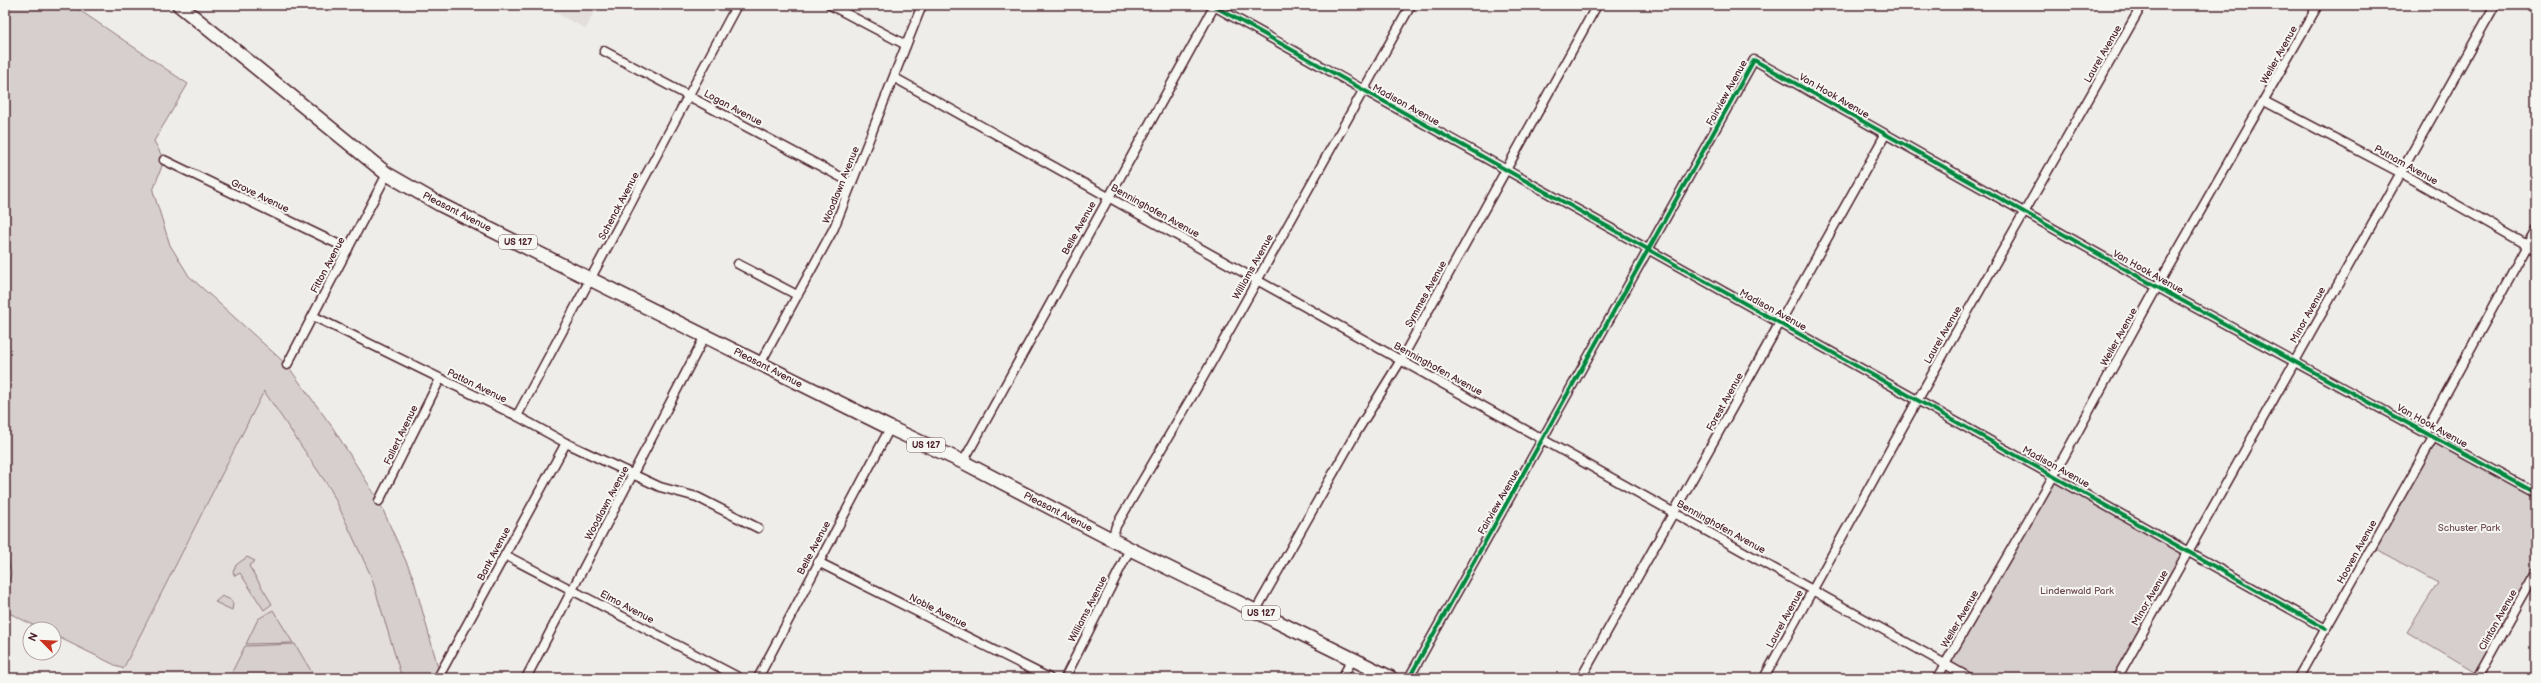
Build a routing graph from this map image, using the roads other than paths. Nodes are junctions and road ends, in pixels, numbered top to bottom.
1 (179, 5) edge
2 (737, 5) edge
3 (830, 5) edge
4 (922, 5) edge
5 (1214, 5) edge
6 (1411, 5) edge
7 (1597, 5) edge
8 (2142, 5) edge
9 (2318, 5) edge
10 (2495, 5) edge
11 (906, 45) junction
12 (604, 52) dead end
13 (1754, 60) joint
14 (895, 78) junction
15 (1363, 90) junction
16 (689, 96) junction
17 (2264, 101) junction
18 (1885, 135) junction
19 (164, 160) dead end
20 (1504, 170) junction
21 (2399, 172) junction
22 (388, 174) junction
23 (852, 184) junction
24 (1108, 197) junction
25 (2024, 212) junction
26 (2536, 229) edge
27 (2527, 246) junction
28 (348, 249) junction
29 (1650, 250) junction
30 (2536, 250) edge
31 (738, 264) dead end
32 (1258, 278) junction
33 (591, 280) junction
34 (2157, 287) junction
35 (798, 295) junction
36 (313, 316) junction
37 (1781, 324) junction
38 (705, 336) junction
39 (1401, 360) junction
40 (2294, 360) junction
41 (760, 364) junction
42 (287, 365) dead end
43 (440, 379) junction
44 (1917, 401) junction
45 (517, 416) junction
46 (890, 428) junction
47 (2425, 432) junction
48 (2434, 436) junction
49 (1544, 439) junction
50 (566, 443) junction
51 (963, 462) junction
52 (633, 474) junction
53 (2054, 475) junction
54 (2536, 493) edge
55 (379, 501) dead end
56 (1675, 513) junction
57 (758, 528) dead end
58 (1112, 539) junction
59 (1130, 549) junction
60 (2188, 551) junction
61 (505, 555) junction
62 (818, 562) junction
63 (2536, 572) edge
64 (573, 589) junction
65 (1812, 590) junction
66 (1256, 610) junction
67 (2326, 629) junction
68 (1352, 660) junction
69 (1945, 664) junction
70 (440, 674) dead end
71 (526, 678) edge
72 (740, 678) edge
73 (758, 678) edge
74 (1049, 678) edge
75 (1064, 678) edge
76 (1342, 678) edge
77 (1391, 678) edge
78 (1409, 678) edge
79 (1581, 678) edge
80 (1764, 678) edge
81 (1937, 678) edge
82 (1970, 678) edge
83 (2117, 678) edge
84 (2298, 678) edge
85 (2477, 678) edge

1 - 22 main road, Pleasant Avenue / US 127
2 - 16 street, Schenck Avenue
3 - 11 street
4 - 11 street, Woodlawn Avenue
5 - 15 street, Madison Avenue
5 - 24 street, Belle Avenue
6 - 15 street, Williams Avenue
7 - 20 street, Symmes Avenue
8 - 25 street, Laurel Avenue
9 - 17 street, Weller Avenue
10 - 21 street, Minor Avenue
11 - 14 street, Woodlawn Avenue
12 - 16 street, Logan Avenue
13 - 18 street, Van Hook Avenue
13 - 29 street, Fairview Avenue
14 - 23 street, Woodlawn Avenue
14 - 24 street, Benninghofen Avenue
15 - 20 street, Madison Avenue
15 - 32 street, Williams Avenue
16 - 23 street, Logan Avenue
16 - 33 street, Schenck Avenue
17 - 21 street, Putnam Avenue
17 - 34 street, Weller Avenue
18 - 25 street, Van Hook Avenue
18 - 37 street, Forest Avenue
19 - 28 street, Grove Avenue
20 - 29 street, Madison Avenue
20 - 39 street, Symmes Avenue
21 - 27 street, Putnam Avenue
21 - 40 street, Minor Avenue
22 - 28 street, Fitton Avenue
22 - 33 main road, Pleasant Avenue / US 127
23 - 35 street, Woodlawn Avenue
24 - 32 street, Benninghofen Avenue
24 - 51 street, Belle Avenue
25 - 34 street, Van Hook Avenue
25 - 44 street, Laurel Avenue
26 - 27 street
27 - 30 street, Putnam Avenue
27 - 47 street
28 - 36 street, Fitton Avenue
29 - 37 street, Madison Avenue
29 - 49 street, Fairview Avenue
31 - 35 street
32 - 39 street, Benninghofen Avenue
32 - 58 street, Williams Avenue
33 - 38 main road, Pleasant Avenue / US 127
33 - 45 street, Schenck Avenue
34 - 40 street, Van Hook Avenue
34 - 53 street, Weller Avenue
35 - 41 street, Woodlawn Avenue
36 - 42 street, Fitton Avenue
36 - 43 street, Patton Avenue
37 - 44 street, Madison Avenue
37 - 56 street, Forest Avenue
38 - 41 main road, Pleasant Avenue / US 127
38 - 52 street, Woodlawn Avenue
39 - 49 street, Benninghofen Avenue
39 - 66 street, Symmes Avenue
40 - 47 street, Van Hook Avenue
40 - 60 street, Minor Avenue
41 - 46 main road, Pleasant Avenue / US 127
43 - 45 street, Patton Avenue
43 - 55 street, Fallert Avenue
44 - 53 street, Madison Avenue
44 - 65 street, Laurel Avenue
45 - 50 street, Patton Avenue
46 - 51 main road, Pleasant Avenue / US 127
46 - 62 street, Belle Avenue
47 - 48 street, Van Hook Avenue
48 - 54 street, Van Hook Avenue
48 - 67 street, Hooven Avenue
49 - 56 street, Benninghofen Avenue
49 - 78 street, Fairview Avenue
50 - 52 street, Patton Avenue
50 - 61 street, Bank Avenue
51 - 58 main road, Pleasant Avenue / US 127
52 - 57 street
52 - 64 street, Woodlawn Avenue
53 - 60 street, Madison Avenue
53 - 69 street, Weller Avenue
56 - 65 street, Benninghofen Avenue
56 - 79 street, Forest Avenue
58 - 59 main road, Pleasant Avenue / US 127
59 - 66 main road, Pleasant Avenue / US 127
59 - 75 street, Williams Avenue
60 - 67 street, Madison Avenue
60 - 83 street, Minor Avenue
61 - 64 street, Elmo Avenue
61 - 70 street, Bank Avenue
62 - 73 street, Belle Avenue
62 - 74 street, Noble Avenue
63 - 85 street, Clinton Avenue
64 - 71 street, Woodlawn Avenue
64 - 72 street, Elmo Avenue
65 - 69 street, Benninghofen Avenue
65 - 80 street, Laurel Avenue
66 - 68 main road, Pleasant Avenue / US 127
67 - 84 street, Hooven Avenue
68 - 76 street
68 - 77 main road, Pleasant Avenue / US 127
69 - 81 street, Weller Avenue
69 - 82 street, Benninghofen Avenue

